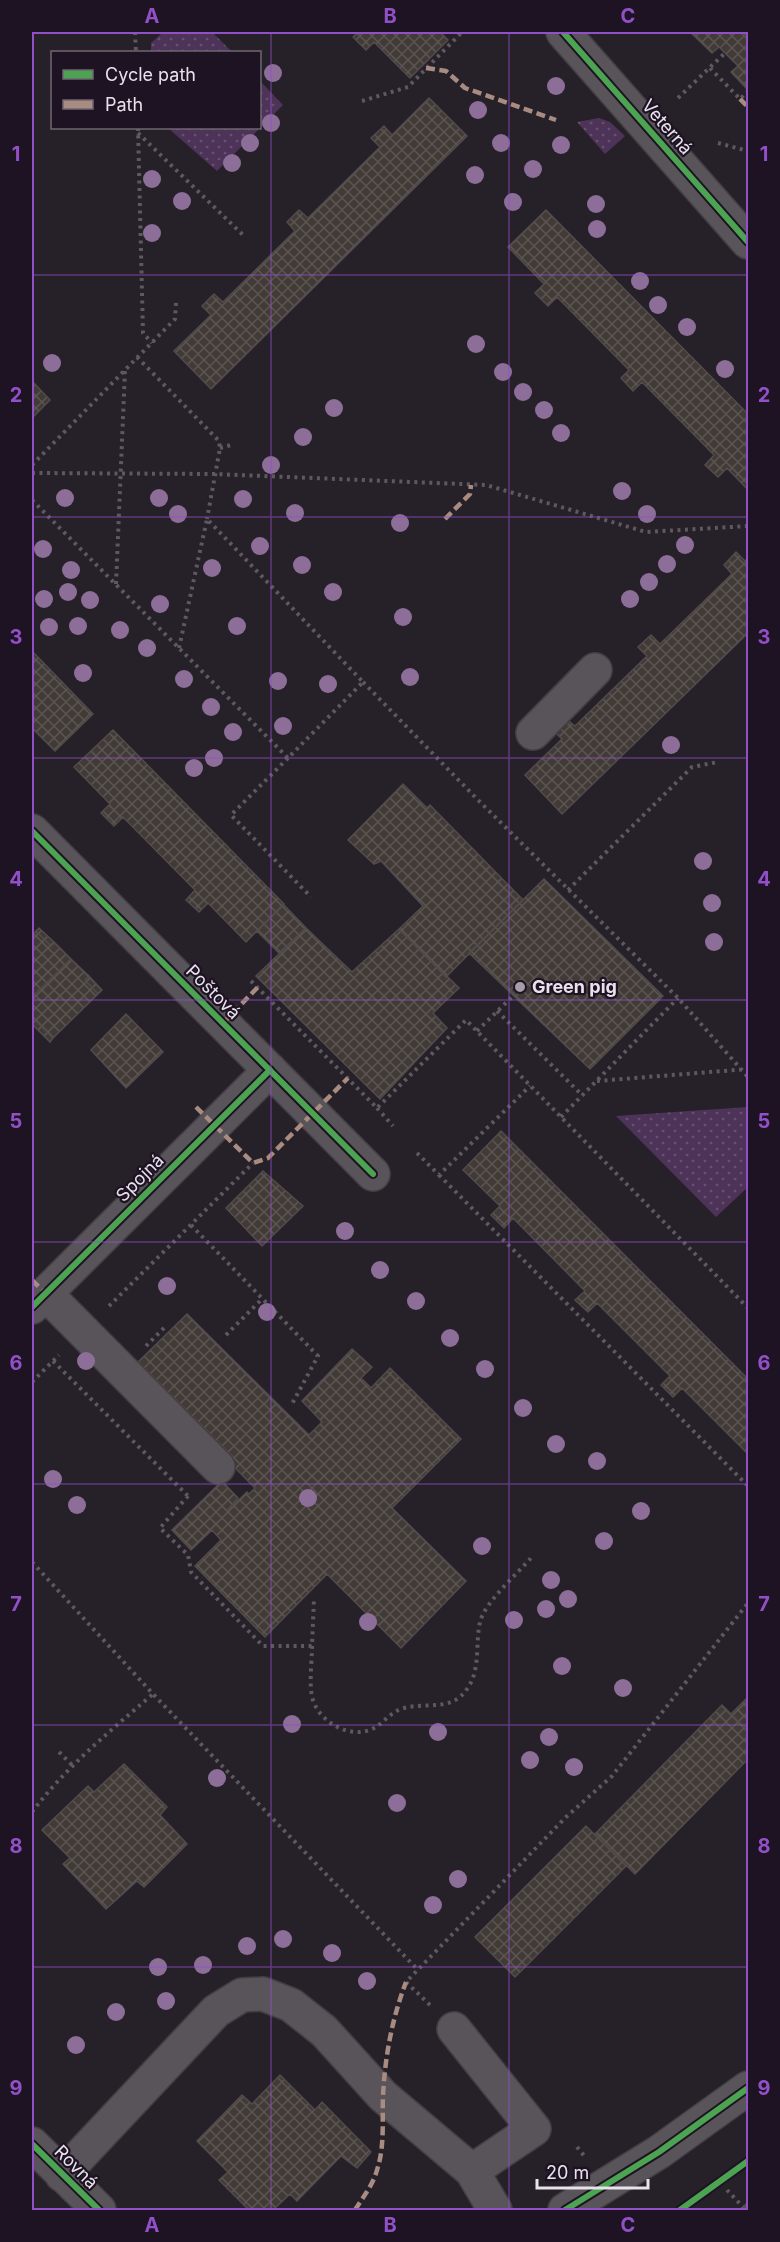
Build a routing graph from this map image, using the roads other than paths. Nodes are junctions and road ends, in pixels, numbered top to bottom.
1 (563, 32) edge
2 (748, 242) edge
3 (595, 670) dead end
4 (533, 734) dead end
5 (32, 831) edge
6 (270, 1070) junction
7 (373, 1174) dead end
8 (39, 1301) edge
9 (218, 1467) dead end
10 (454, 2030) road end
11 (748, 2088) edge
12 (32, 2144) edge
13 (472, 2171) junction
14 (62, 2175) junction
15 (99, 2211) edge
16 (495, 2211) edge
17 (565, 2211) edge

1 - 2 street, Veterná
3 - 4 street
5 - 6 street, Poštová
6 - 7 street, Poštová
6 - 8 street, Spojná
8 - 9 street
10 - 13 street
11 - 17 street
12 - 14 street, Rovná
13 - 14 street
13 - 16 street
14 - 15 street, Rovná

